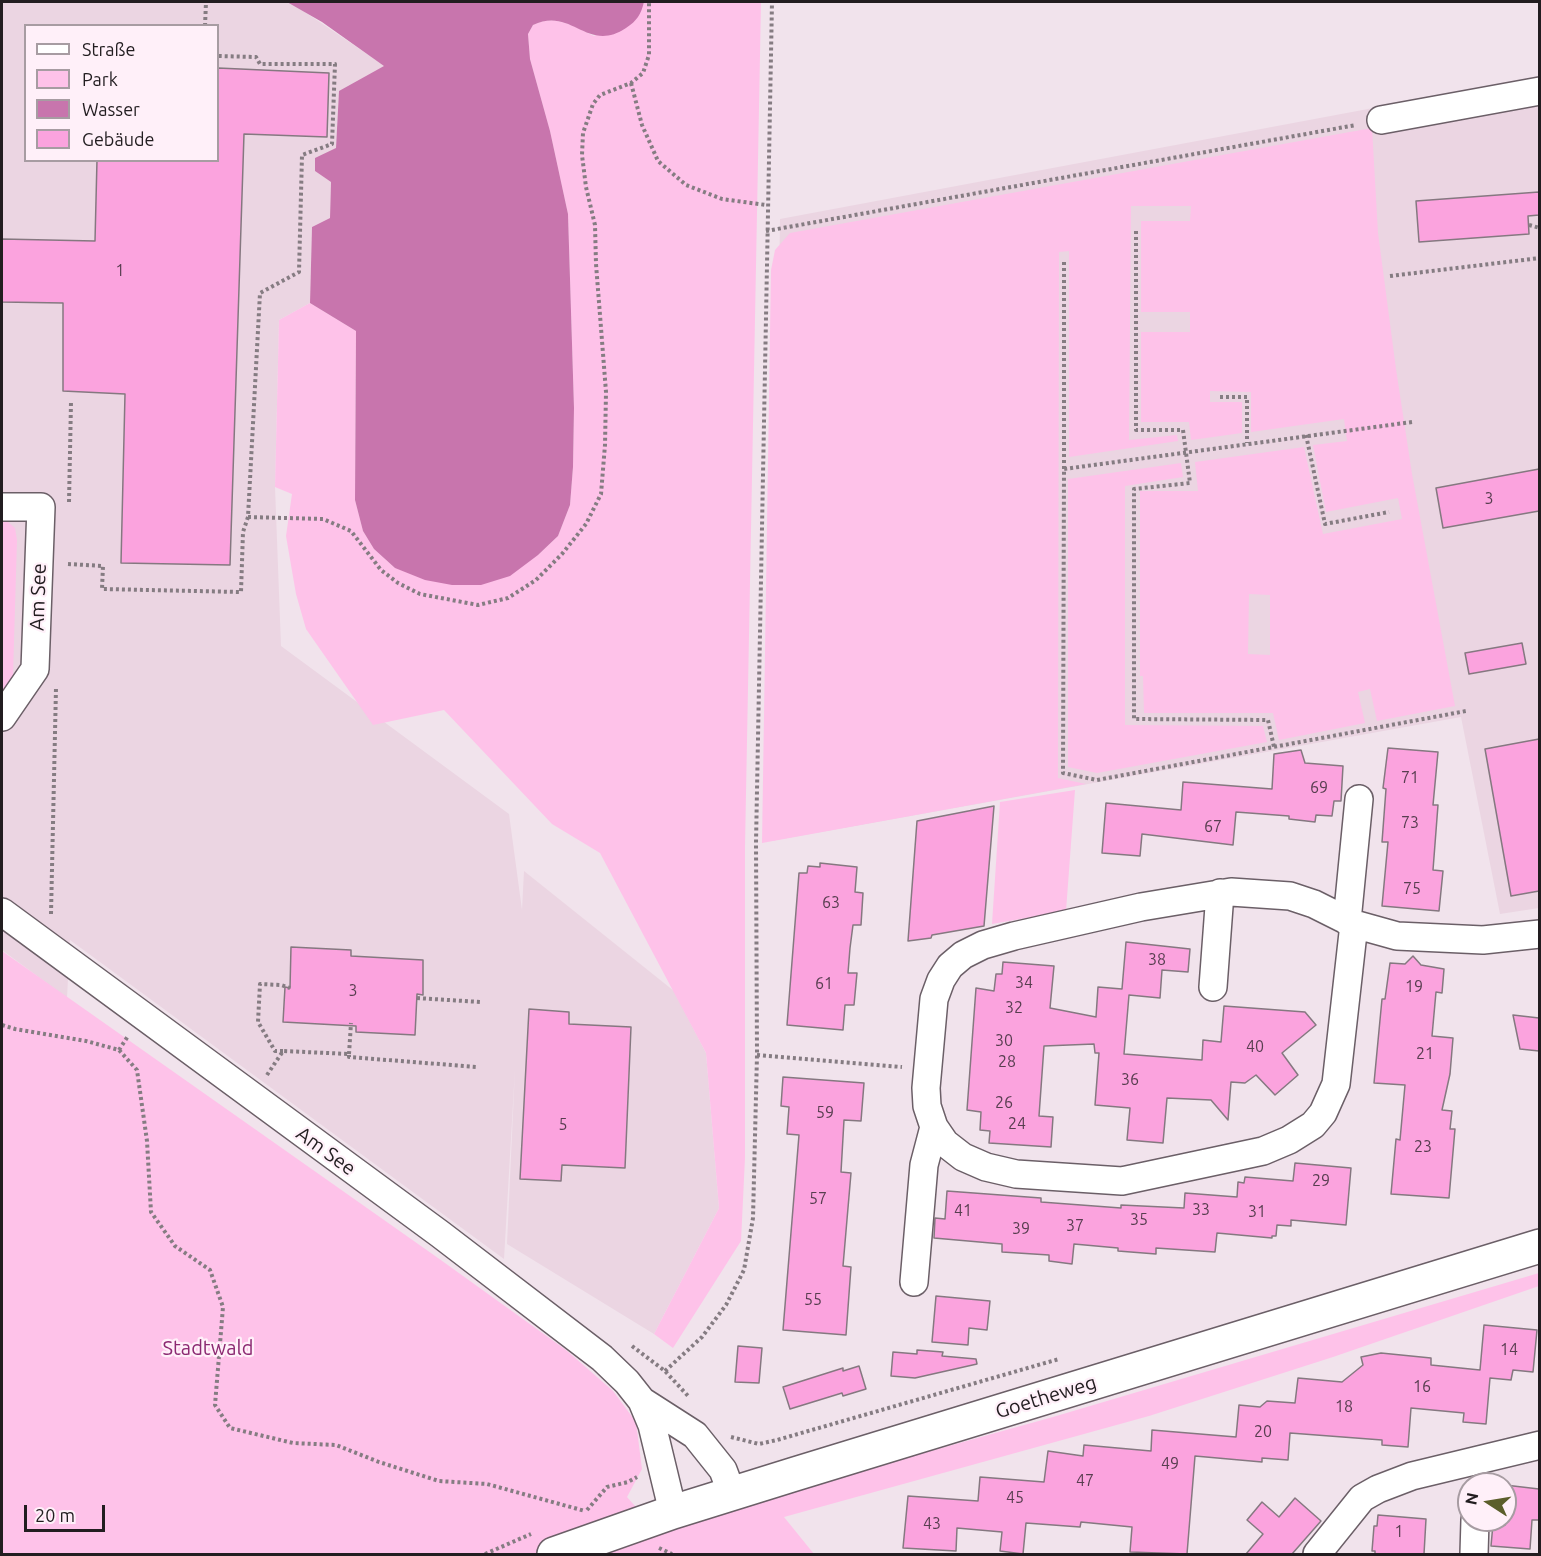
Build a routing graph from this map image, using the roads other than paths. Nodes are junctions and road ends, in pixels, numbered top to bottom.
1 (1539, 91) edge
2 (1381, 120) road end
3 (2, 507) edge
4 (2, 717) edge
5 (1359, 799) dead end
6 (1220, 894) junction
7 (2, 912) edge
8 (1350, 922) junction
9 (1539, 934) edge
10 (1213, 987) dead end
11 (934, 1127) junction
12 (1539, 1246) edge
13 (914, 1282) dead end
14 (642, 1401) junction
15 (1539, 1445) edge
16 (1477, 1471) edge
17 (732, 1494) junction
18 (673, 1512) junction
19 (1475, 1532) edge
20 (545, 1543) edge
21 (1317, 1554) edge
22 (1474, 1554) edge

1 - 2 street
3 - 4 street, Am See
5 - 8 street
6 - 8 street
6 - 10 street
6 - 11 street
7 - 14 street, Am See
8 - 9 street
8 - 11 street
11 - 13 street
12 - 17 street, Goetheweg
14 - 17 street, Am See
14 - 18 street, Am See
15 - 16 street
16 - 21 street
17 - 18 street, Goetheweg
18 - 20 street, Goetheweg
19 - 22 street

